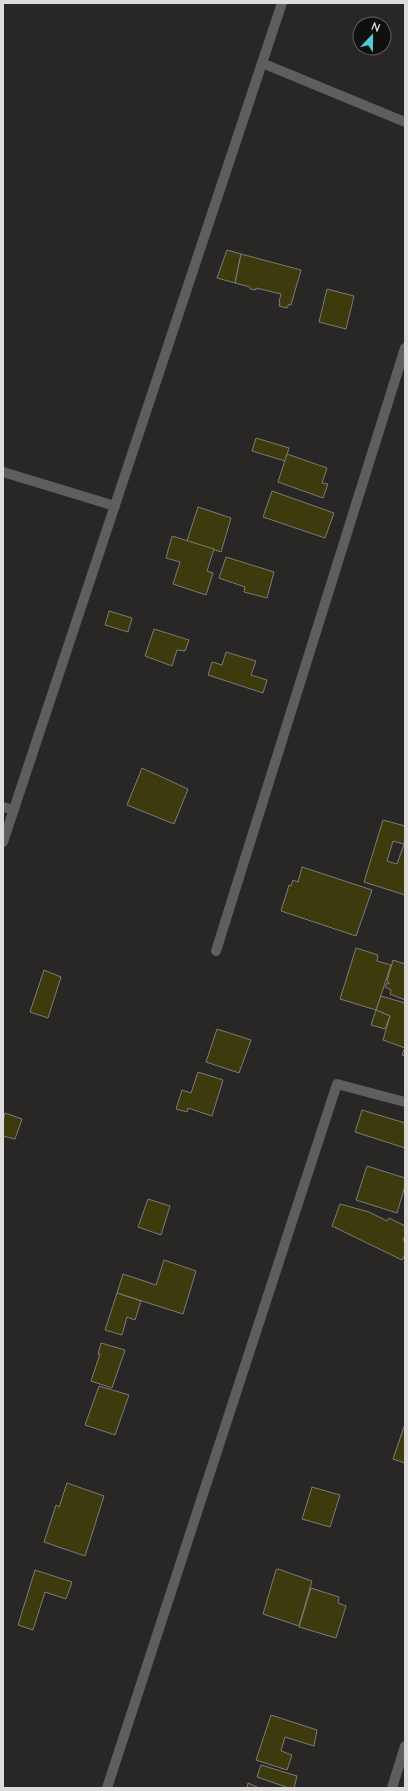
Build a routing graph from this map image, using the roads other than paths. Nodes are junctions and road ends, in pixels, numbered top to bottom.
1 (282, 3) edge
2 (262, 63) junction
3 (405, 122) edge
4 (405, 348) edge
5 (3, 472) edge
6 (115, 506) junction
7 (3, 807) edge
8 (14, 810) junction
9 (3, 842) edge
10 (216, 951) dead end
11 (405, 1102) edge
12 (405, 1746) edge
13 (107, 1788) edge
14 (392, 1788) edge

1 - 2 street
2 - 3 street
2 - 6 street
4 - 10 street
5 - 6 street
6 - 8 street
7 - 8 street
8 - 9 street
11 - 13 street
12 - 14 street

